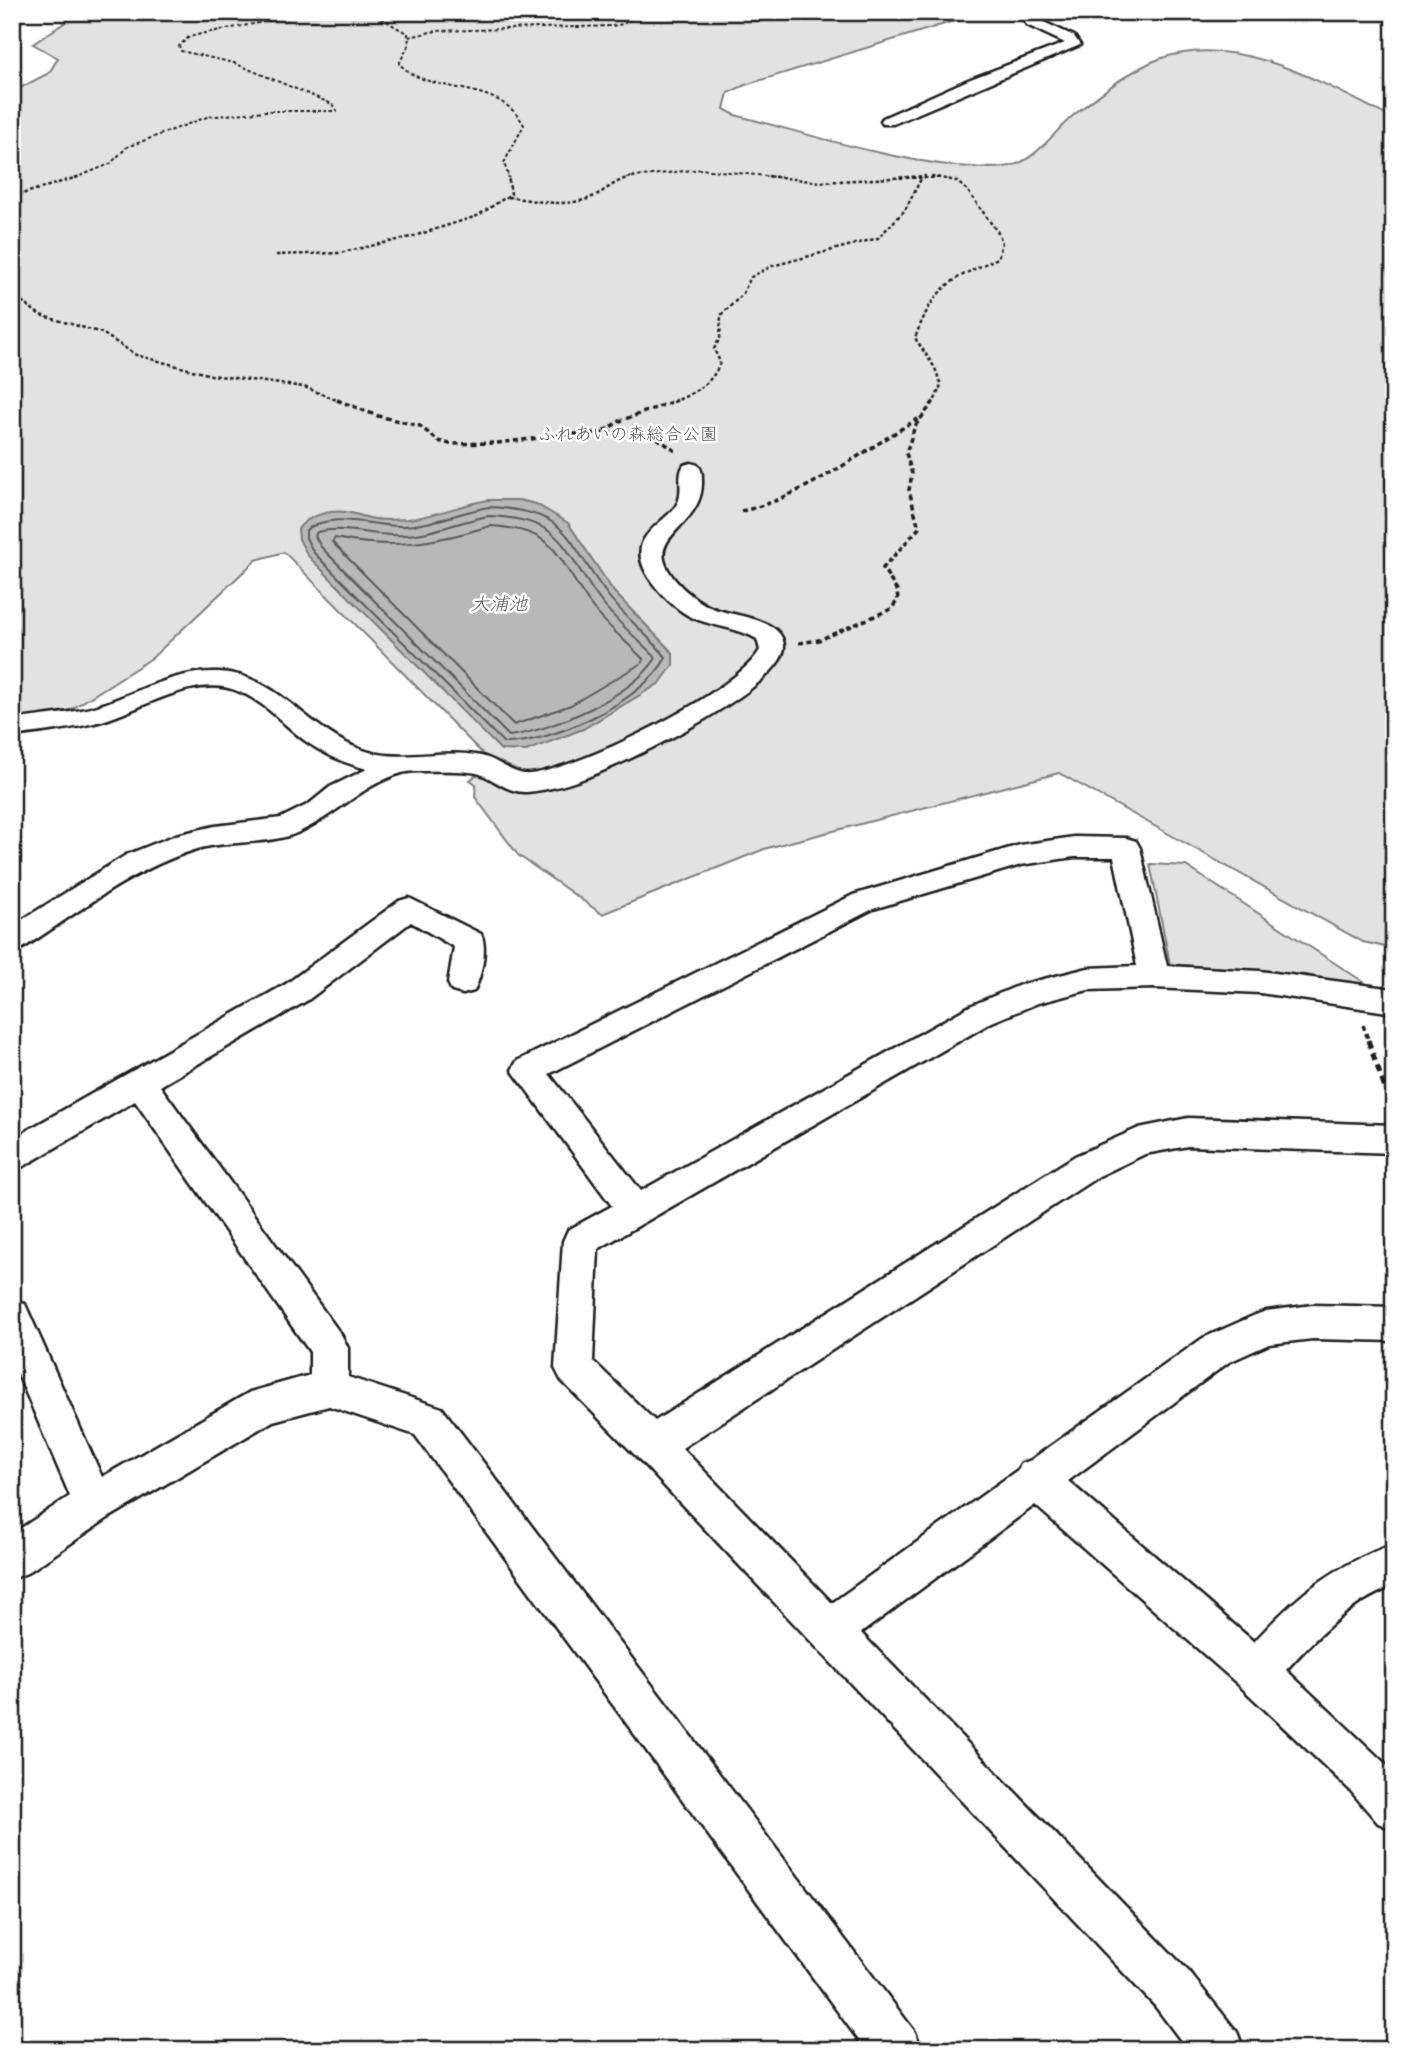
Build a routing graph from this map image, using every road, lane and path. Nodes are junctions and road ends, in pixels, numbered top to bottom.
1 (169, 12) edge
2 (244, 12) edge
3 (318, 12) edge
4 (371, 12) edge
5 (642, 12) edge
6 (1033, 12) edge
7 (409, 37) junction
8 (888, 121) dead end
9 (923, 176) junction
10 (12, 197) edge
11 (508, 197) junction
12 (276, 255) dead end
13 (12, 294) edge
14 (922, 416) junction
15 (604, 432) junction
16 (691, 469) joint
17 (741, 511) dead end
18 (772, 652) junction
19 (12, 728) edge
20 (393, 766) junction
21 (12, 940) edge
22 (1154, 977) junction
23 (463, 983) dead end
24 (1352, 994) junction
25 (1394, 1001) edge
26 (140, 1083) junction
27 (1394, 1113) edge
28 (1394, 1139) edge
29 (12, 1156) edge
30 (635, 1210) junction
31 (12, 1316) edge
32 (1394, 1324) edge
33 (329, 1388) junction
34 (652, 1445) junction
35 (1035, 1478) junction
36 (94, 1504) junction
37 (12, 1558) edge
38 (1394, 1565) edge
39 (828, 1631) junction
40 (1256, 1672) junction
41 (1394, 1807) edge
42 (897, 2050) edge
43 (1219, 2050) edge

1 - 2 path
3 - 10 path
4 - 7 path
5 - 7 path
6 - 8 street
7 - 11 path
9 - 11 path
9 - 14 path
9 - 15 path
11 - 12 path
13 - 15 path
14 - 17 path
14 - 18 path
15 - 16 path
16 - 18 street
18 - 20 street
19 - 20 street
20 - 21 street
22 - 24 street
22 - 30 street
22 - 30 street
23 - 26 street
24 - 25 street
24 - 27 path
26 - 29 street
26 - 33 street
28 - 34 street
30 - 34 street
31 - 36 street
32 - 35 street
33 - 36 street
33 - 42 street
34 - 39 street
35 - 39 street
35 - 40 street
36 - 37 street
38 - 40 street
39 - 43 street
40 - 41 street

